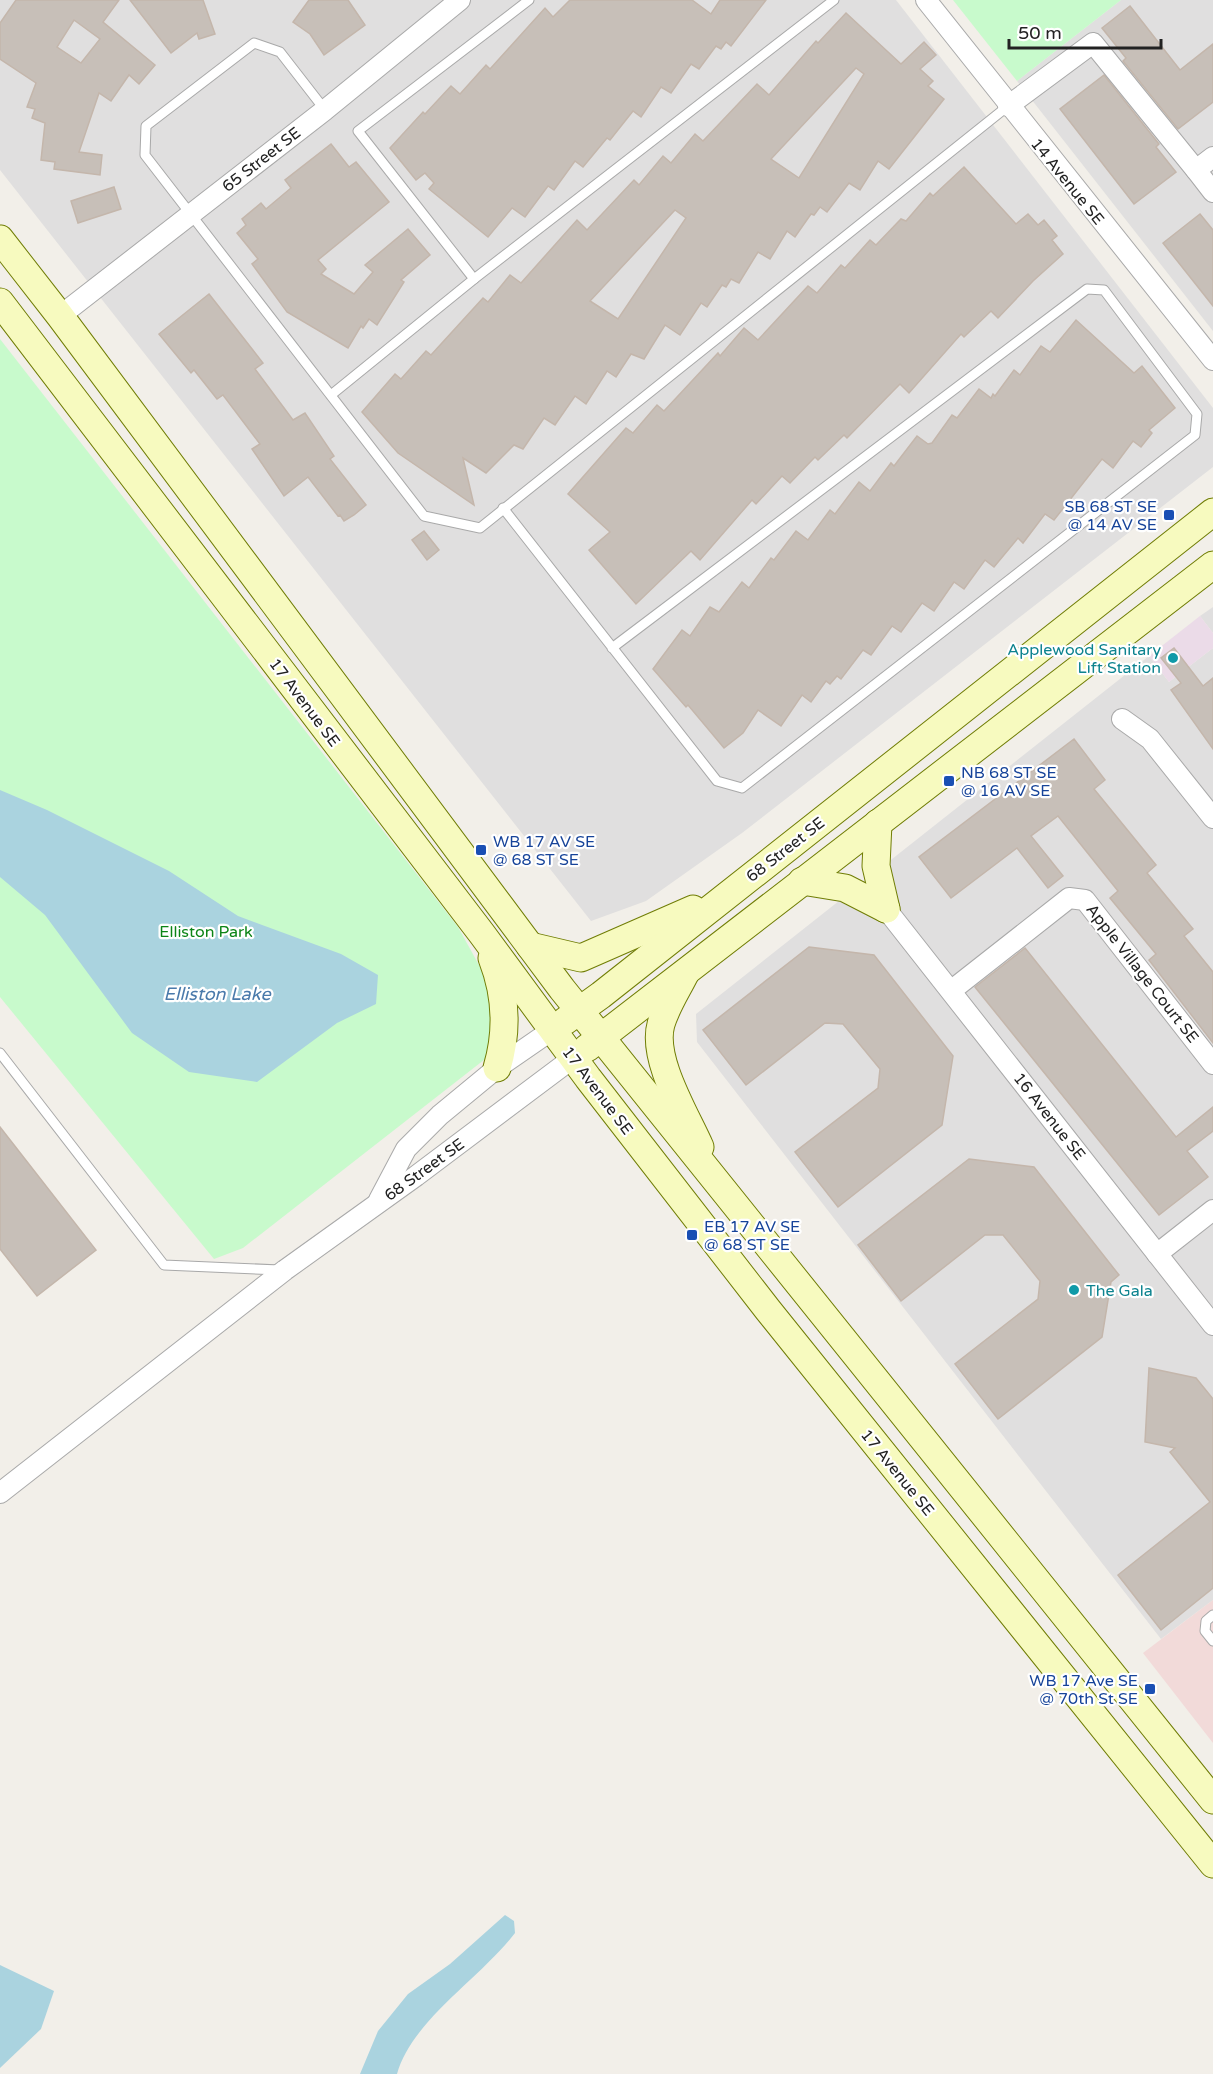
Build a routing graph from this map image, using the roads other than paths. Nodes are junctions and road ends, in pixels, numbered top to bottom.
1 (460, 0) edge
2 (529, 0) edge
3 (834, 0) edge
4 (926, 0) edge
5 (1008, 106) junction
6 (325, 110) junction
7 (1213, 157) edge
8 (1196, 170) junction
9 (1213, 192) edge
10 (189, 215) junction
11 (0, 239) edge
12 (474, 279) junction
13 (0, 302) edge
14 (60, 316) junction
15 (30, 341) junction
16 (1213, 360) edge
17 (331, 395) junction
18 (503, 508) junction
19 (1213, 512) edge
20 (1213, 565) edge
21 (612, 648) junction
22 (1122, 719) dead end
23 (1213, 818) edge
24 (878, 823) junction
25 (802, 881) junction
26 (730, 892) junction
27 (886, 909) junction
28 (482, 934) junction
29 (530, 946) junction
30 (686, 970) junction
31 (952, 990) junction
32 (579, 1010) junction
33 (552, 1030) junction
34 (601, 1037) junction
35 (0, 1053) edge
36 (573, 1058) junction
37 (1213, 1064) edge
38 (497, 1068) junction
39 (717, 1183) junction
40 (378, 1202) junction
41 (1213, 1210) edge
42 (1157, 1254) junction
43 (285, 1270) junction
44 (1213, 1325) edge
45 (0, 1493) edge
46 (1209, 1618) edge
47 (1213, 1641) edge
48 (1213, 1800) edge
49 (1213, 1864) edge

1 - 6 street, 65 Street SE
2 - 12 lane
3 - 12 lane
4 - 5 street, 14 Avenue SE
5 - 8 street
5 - 16 street, 14 Avenue SE
5 - 18 lane
6 - 10 street, 65 Street SE
6 - 10 lane
7 - 8 street
8 - 9 street
10 - 14 street, 65 Street SE
10 - 17 lane
11 - 14 main road, 17 Avenue SE
12 - 17 lane
13 - 15 main road, 17 Avenue SE
14 - 15 main road
14 - 29 main road, 17 Avenue SE
15 - 28 main road, 17 Avenue SE
17 - 18 lane
18 - 21 lane
19 - 26 main road, 68 Street SE
20 - 24 main road, 68 Street SE
21 - 21 lane
22 - 23 street
24 - 25 main road, 68 Street SE
24 - 27 main road
25 - 27 main road
25 - 30 main road, 68 Street SE
26 - 29 main road
26 - 32 main road, 68 Street SE
27 - 31 street, 16 Avenue SE
28 - 33 main road, 17 Avenue SE
28 - 38 main road
29 - 32 main road, 17 Avenue SE
30 - 34 main road, 68 Street SE
30 - 39 main road
31 - 37 street, Apple Village Court SE
31 - 42 street, 16 Avenue SE
32 - 33 main road, 68 Street SE
32 - 34 main road, 17 Avenue SE
33 - 36 main road, 17 Avenue SE
33 - 38 street, 68 Street SE
34 - 36 main road, 68 Street SE
34 - 39 main road, 17 Avenue SE
35 - 43 lane
36 - 40 street, 68 Street SE
36 - 49 main road, 17 Avenue SE
38 - 40 street, 68 Street SE
39 - 48 main road, 17 Avenue SE
40 - 43 street, 68 Street SE
41 - 42 street
42 - 44 street, 16 Avenue SE
43 - 45 street, 68 Street SE
46 - 47 lane

